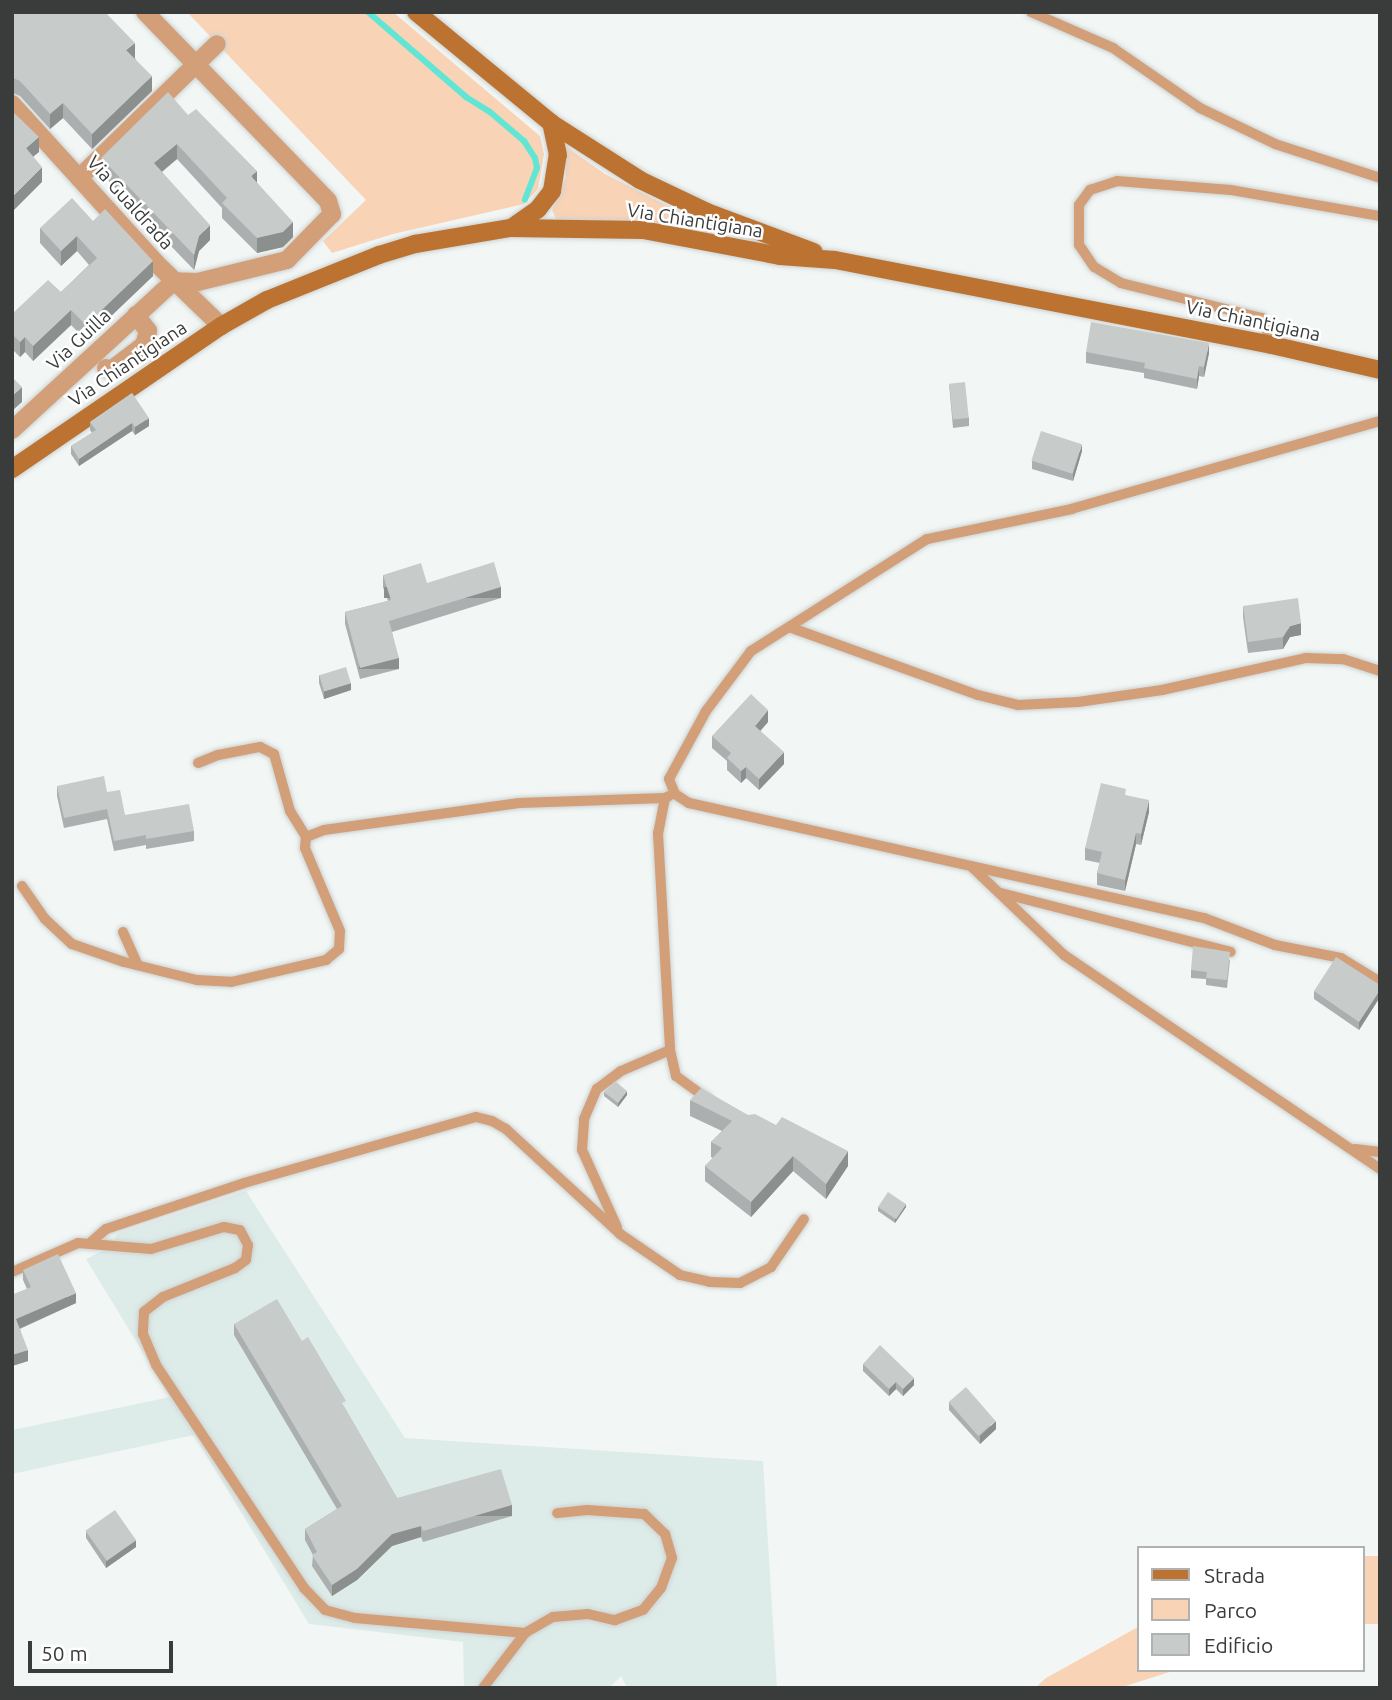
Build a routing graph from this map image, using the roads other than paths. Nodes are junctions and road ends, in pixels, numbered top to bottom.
1 (145, 12) edge
2 (416, 12) edge
3 (1031, 12) edge
4 (217, 44) dead end
5 (190, 58) junction
6 (12, 104) edge
7 (551, 123) junction
8 (79, 178) junction
9 (1380, 178) edge
10 (1380, 216) edge
11 (511, 228) junction
12 (835, 260) junction
13 (174, 281) junction
14 (136, 315) junction
15 (221, 326) junction
16 (1272, 345) junction
17 (106, 368) dead end
18 (1380, 370) edge
19 (1380, 421) edge
20 (12, 430) edge
21 (12, 469) edge
22 (789, 627) junction
23 (1380, 671) edge
24 (198, 763) dead end
25 (670, 796) junction
26 (306, 837) junction
27 (971, 866) junction
28 (22, 886) dead end
29 (999, 892) junction
30 (123, 932) dead end
31 (1231, 953) edge
32 (138, 965) junction
33 (1380, 982) edge
34 (670, 1051) junction
35 (719, 1105) edge
36 (1352, 1149) junction
37 (1380, 1152) edge
38 (1380, 1169) edge
39 (804, 1219) dead end
40 (620, 1234) junction
41 (91, 1242) junction
42 (12, 1272) edge
43 (557, 1513) dead end
44 (525, 1633) junction
45 (483, 1688) edge

1 - 5 street
2 - 7 street
3 - 9 lane
4 - 5 street
5 - 8 street
5 - 13 street
6 - 8 street, Via Gualdrada
7 - 11 street
7 - 12 street
8 - 13 street, Via Gualdrada
10 - 16 lane
11 - 12 street, Via Chiantigiana
11 - 15 street, Via Chiantigiana
12 - 16 street, Via Chiantigiana
13 - 14 street, Via Guilla
13 - 15 street, Via Gualdrada
14 - 17 street
14 - 20 street, Via Guilla
15 - 21 street, Via Chiantigiana
16 - 18 street, Via Chiantigiana
19 - 22 lane
22 - 23 lane
22 - 25 lane
24 - 26 lane
25 - 26 lane
25 - 27 lane
25 - 34 lane
26 - 32 lane
27 - 29 lane
27 - 33 lane
28 - 32 lane
29 - 31 lane
29 - 36 lane
30 - 32 lane
34 - 35 lane
34 - 40 lane
36 - 37 lane
36 - 38 lane
39 - 40 lane
40 - 41 lane
41 - 42 lane
41 - 44 lane
43 - 44 lane
44 - 45 lane

